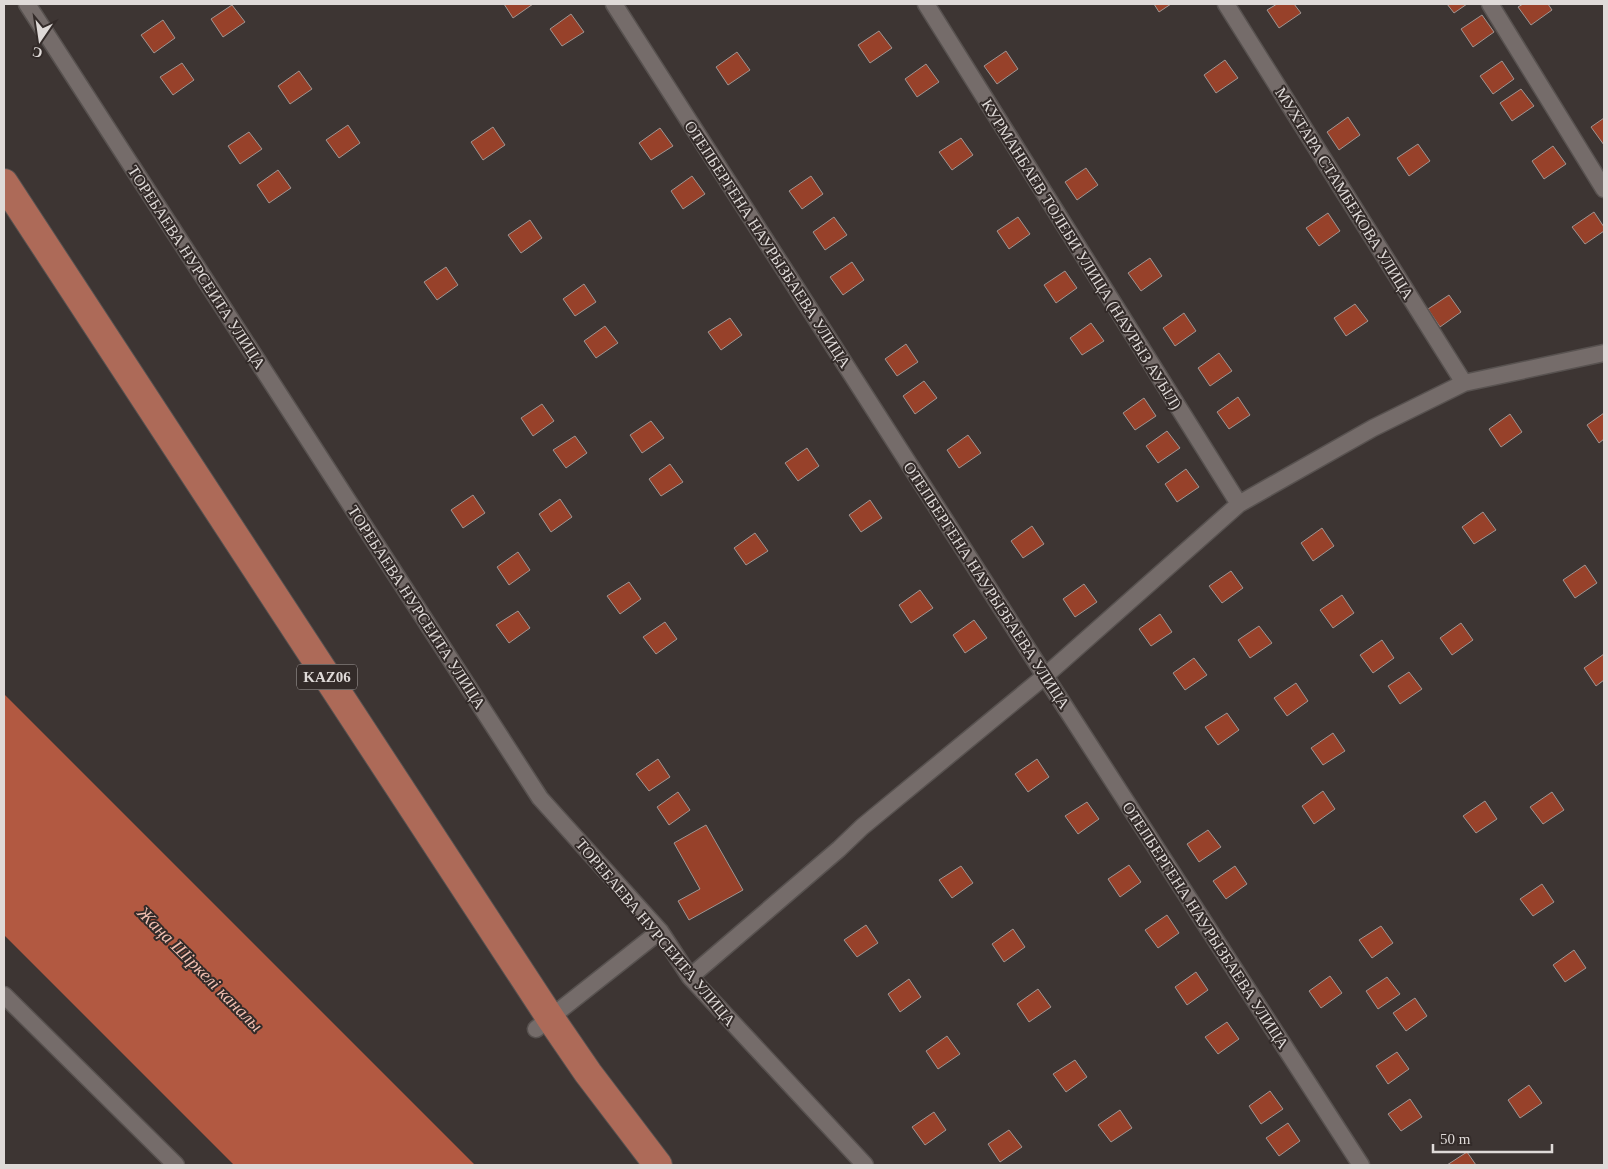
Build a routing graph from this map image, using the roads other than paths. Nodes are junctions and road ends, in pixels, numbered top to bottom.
1 (27, 4) edge
2 (614, 4) edge
3 (926, 4) edge
4 (1226, 4) edge
5 (1490, 4) edge
6 (4, 183) edge
7 (1604, 189) edge
8 (4, 213) edge
9 (1604, 353) edge
10 (1464, 383) junction
11 (1240, 504) junction
12 (1045, 676) junction
13 (660, 931) junction
14 (690, 977) junction
15 (4, 995) edge
16 (543, 1024) junction
17 (176, 1165) edge
18 (635, 1165) edge
19 (658, 1165) edge
20 (865, 1165) edge
21 (1361, 1165) edge

1 - 13 street, ТОРЕБАЕВА НУРСЕИТА УЛИЦА
2 - 12 street, ОТЕПБЕРГЕНА НАУРЫЗБАЕВА УЛИЦА
3 - 11 street, КУРМАНБАЕВ ТОЛЕБИ УЛИЦА (НАУРЫЗ АУЫЛ)
4 - 10 street, МУХТАРА СТАМБЕКОВА УЛИЦА
5 - 7 street
6 - 16 highway, KАZ06
8 - 16 highway, KАZ06
9 - 10 street
10 - 11 street
11 - 12 street
12 - 14 street
12 - 21 street, ОТЕПБЕРГЕНА НАУРЫЗБАЕВА УЛИЦА
13 - 14 street, ТОРЕБАЕВА НУРСЕИТА УЛИЦА
13 - 16 street
14 - 20 street, ТОРЕБАЕВА НУРСЕИТА УЛИЦА
15 - 17 street
16 - 18 highway, KАZ06
16 - 19 highway, KАZ06

